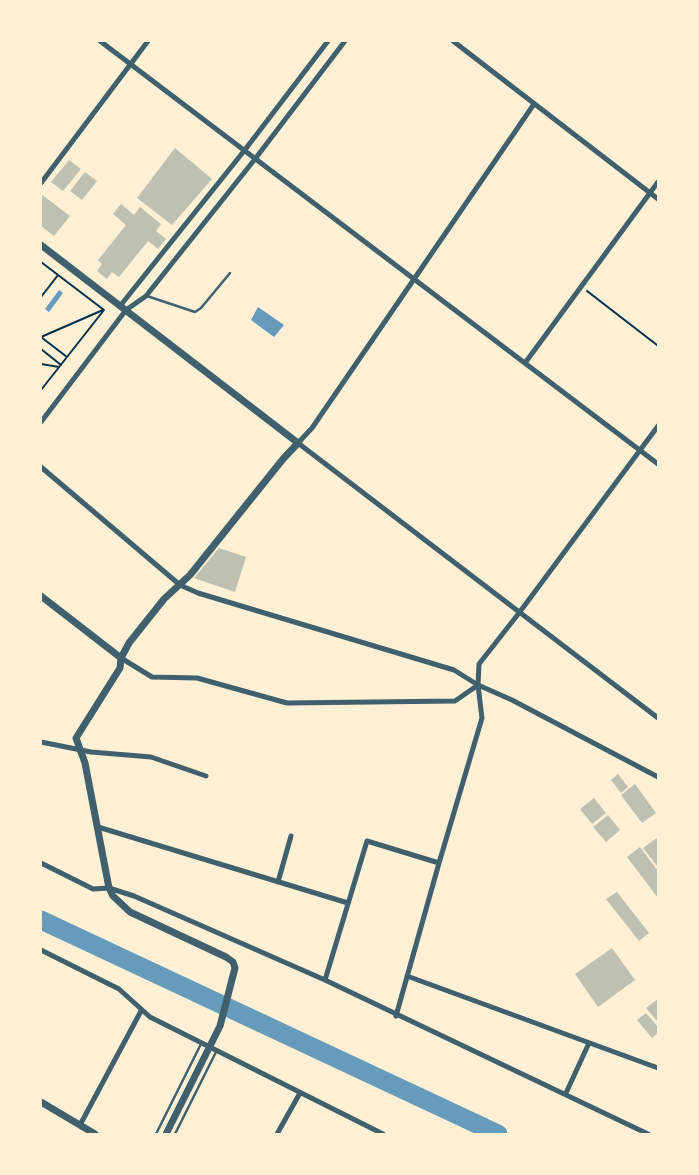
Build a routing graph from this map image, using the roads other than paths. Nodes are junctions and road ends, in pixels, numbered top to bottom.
1 (100, 41) edge
2 (148, 41) edge
3 (328, 41) edge
4 (345, 41) edge
5 (457, 42) edge
6 (130, 65) junction
7 (534, 104) junction
8 (244, 152) junction
9 (254, 160) junction
10 (658, 182) edge
11 (41, 183) edge
12 (650, 193) junction
13 (658, 199) edge
14 (41, 245) edge
15 (230, 273) dead end
16 (415, 279) junction
17 (146, 296) junction
18 (123, 308) junction
19 (525, 363) junction
20 (41, 422) edge
21 (658, 426) edge
22 (298, 443) junction
23 (640, 450) junction
24 (658, 464) edge
25 (41, 467) edge
26 (180, 585) junction
27 (41, 596) edge
28 (520, 613) junction
29 (121, 658) junction
30 (478, 685) junction
31 (658, 718) edge
32 (41, 742) edge
33 (79, 748) junction
34 (206, 776) dead end
35 (658, 777) edge
36 (98, 827) junction
37 (291, 836) dead end
38 (41, 863) edge
39 (439, 863) junction
40 (278, 882) junction
41 (109, 888) junction
42 (348, 903) junction
43 (41, 950) edge
44 (407, 976) junction
45 (324, 980) junction
46 (141, 1011) junction
47 (396, 1016) junction
48 (590, 1043) junction
49 (202, 1044) junction
50 (216, 1052) junction
51 (658, 1068) edge
52 (300, 1093) junction
53 (566, 1093) junction
54 (41, 1102) edge
55 (80, 1125) junction
56 (95, 1134) edge
57 (156, 1134) edge
58 (166, 1134) edge
59 (175, 1134) edge
60 (277, 1134) edge
61 (383, 1134) edge
62 (648, 1134) edge

1 - 6 street
2 - 6 street
3 - 8 street
4 - 9 street
5 - 7 street
6 - 8 street
6 - 11 street
7 - 12 street
7 - 16 street
8 - 9 street
8 - 18 street
9 - 16 street
9 - 17 street
10 - 12 street
12 - 13 street
12 - 19 street
14 - 18 street
15 - 17 lane
16 - 19 street
16 - 22 street
17 - 18 street
18 - 20 street
18 - 22 street
19 - 23 street
21 - 23 street
22 - 26 street
22 - 28 street
23 - 24 street
23 - 28 street
25 - 26 street
26 - 29 street
26 - 30 street
27 - 29 street
28 - 30 street
28 - 31 street
29 - 30 street
29 - 33 street
30 - 35 street
30 - 39 street
32 - 33 street
33 - 34 street
33 - 36 street
36 - 40 street
36 - 41 street
37 - 40 street
38 - 41 street
39 - 42 street
39 - 44 street
40 - 42 street
41 - 45 street
41 - 58 street
42 - 45 street
43 - 46 street
44 - 47 street
44 - 48 street
45 - 47 street
46 - 49 street
46 - 55 street
47 - 53 street
48 - 51 street
48 - 53 street
49 - 50 street
49 - 57 lane
50 - 52 street
50 - 59 lane
52 - 60 street
52 - 61 street
53 - 62 street
54 - 55 street
55 - 56 street

